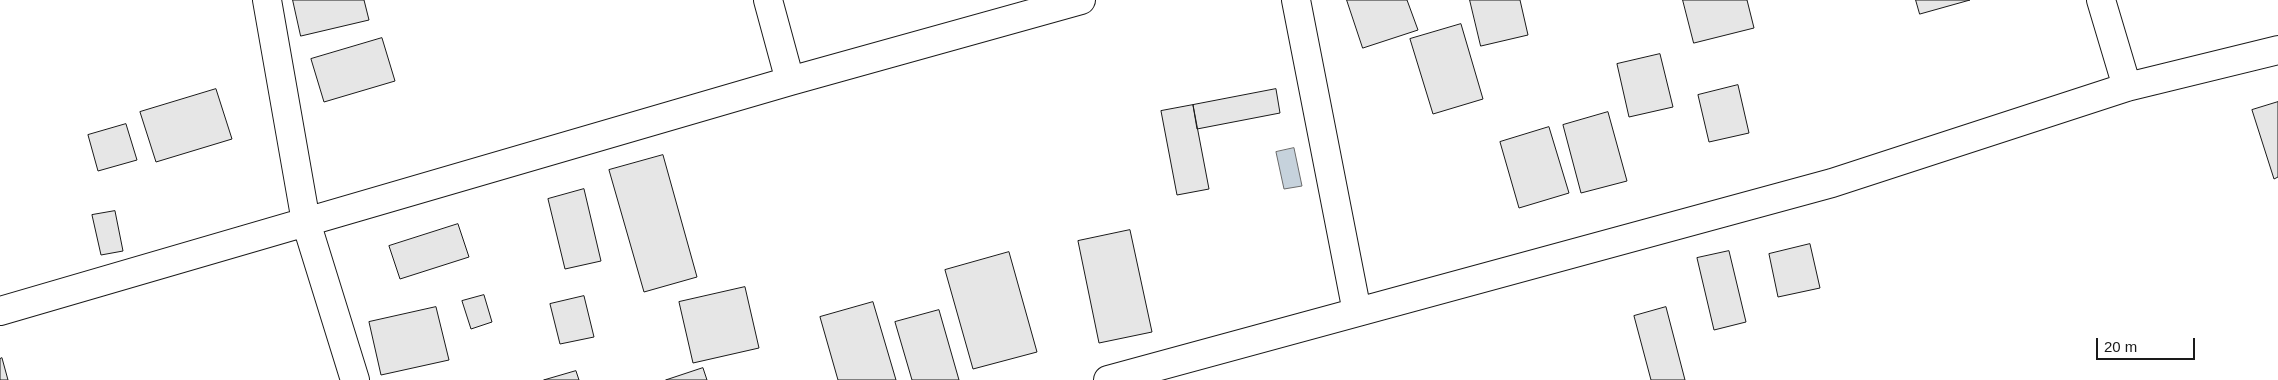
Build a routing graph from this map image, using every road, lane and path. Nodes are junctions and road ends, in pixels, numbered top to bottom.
1 (267, 0) edge
2 (768, 0) edge
3 (1081, 0) edge
4 (1296, 0) edge
5 (2101, 0) edge
6 (2278, 50) edge
7 (790, 81) junction
8 (2127, 87) junction
9 (306, 222) junction
10 (0, 312) edge
11 (1357, 312) junction
12 (355, 380) edge
13 (1108, 380) edge

1 - 9 street
2 - 7 street
3 - 7 street
4 - 11 street
5 - 8 street
6 - 8 street
7 - 9 street
8 - 11 street
9 - 10 street
9 - 12 street
11 - 13 street

